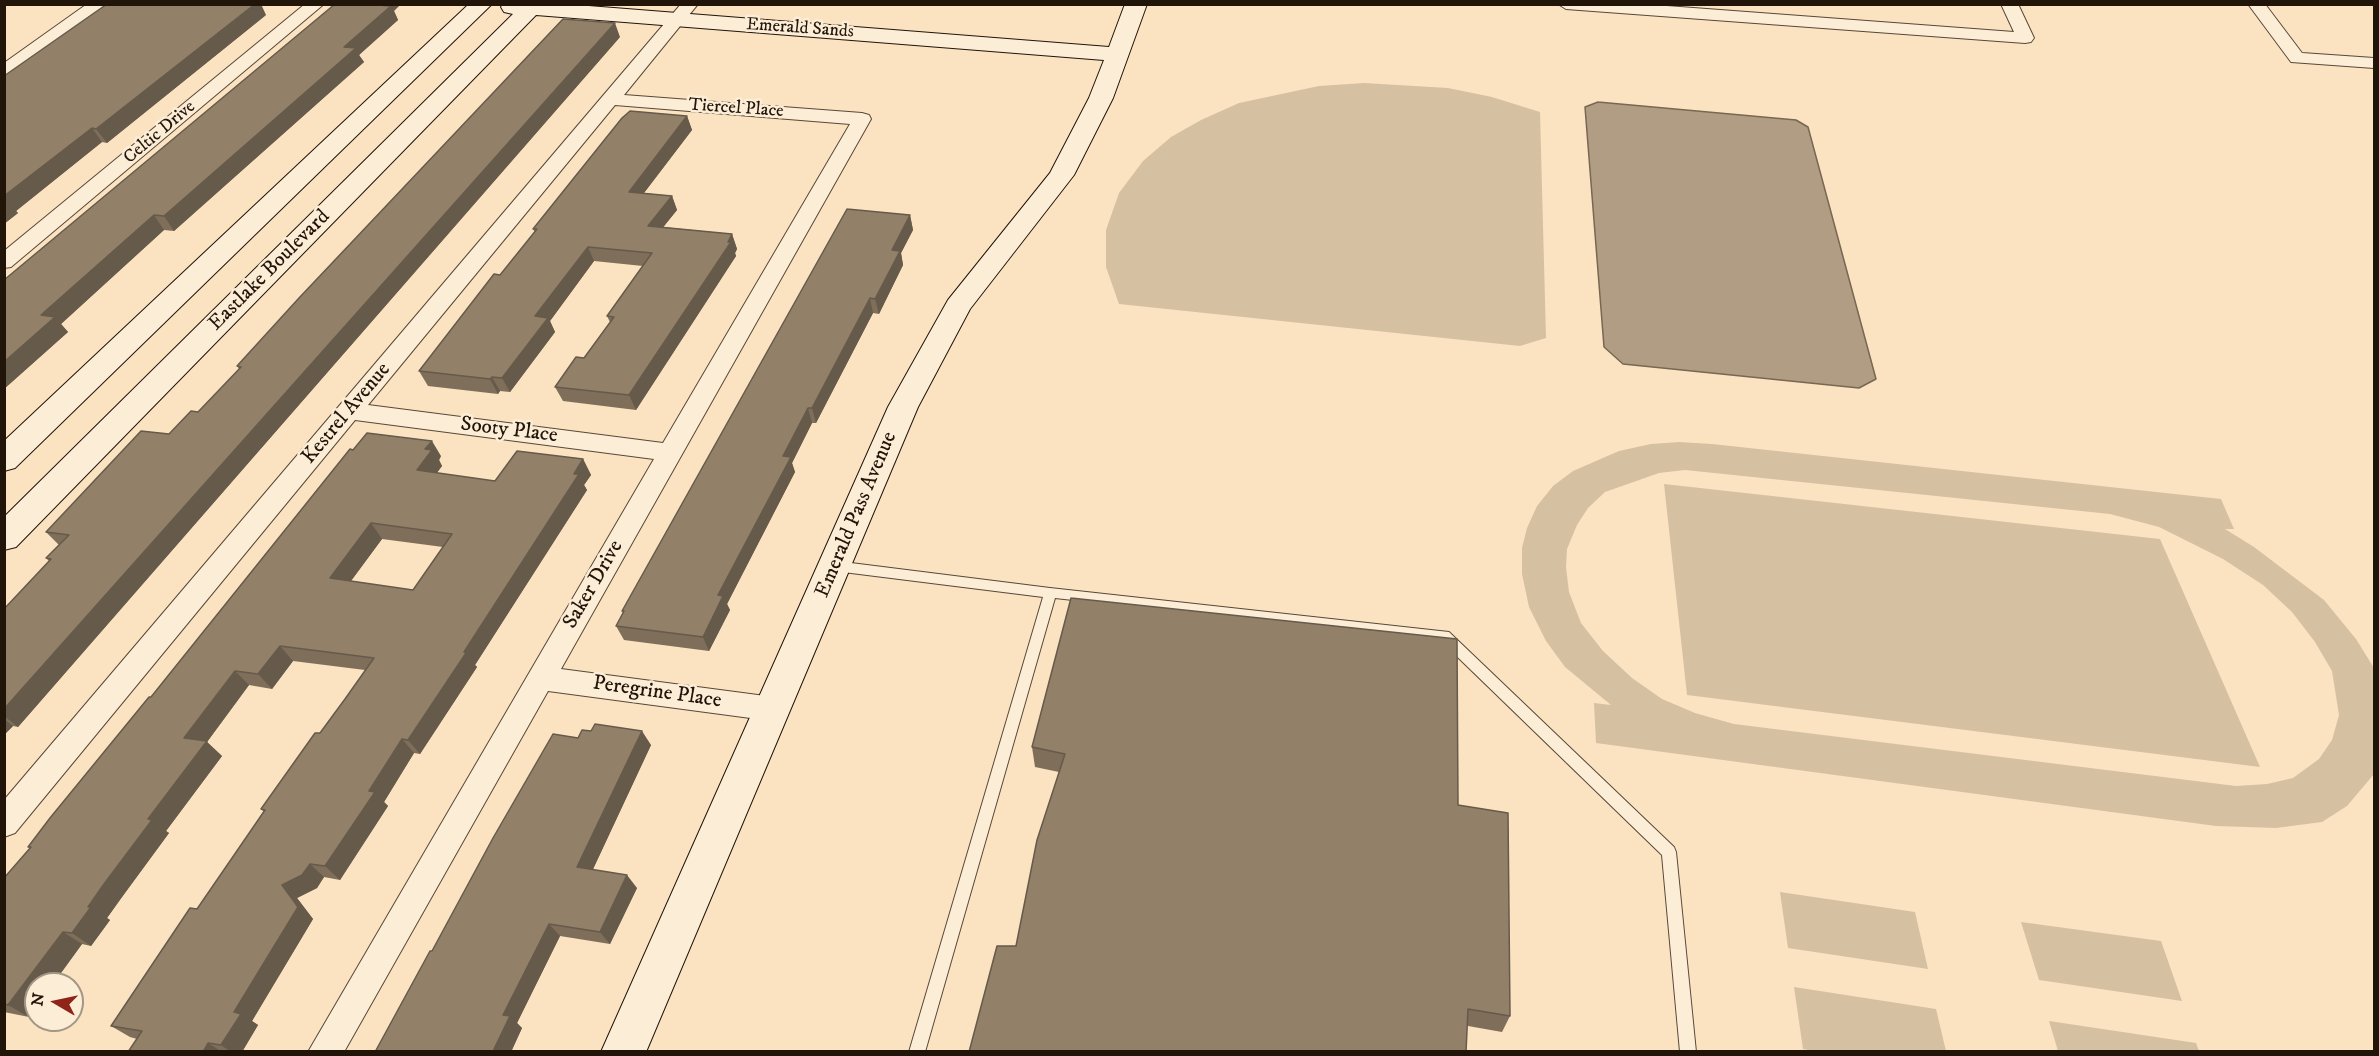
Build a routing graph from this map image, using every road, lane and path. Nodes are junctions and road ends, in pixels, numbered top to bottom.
1 (99, 4) edge
2 (316, 4) edge
3 (483, 4) edge
4 (1136, 4) edge
5 (1566, 4) edge
6 (2009, 4) edge
7 (2256, 4) edge
8 (533, 6) edge
9 (683, 12) edge
10 (1118, 54) junction
11 (2374, 63) edge
12 (4, 70) edge
13 (610, 99) junction
14 (862, 119) joint
15 (4, 262) edge
16 (349, 411) junction
17 (669, 452) junction
18 (4, 460) edge
19 (4, 538) edge
20 (835, 566) junction
21 (1050, 593) junction
22 (541, 678) junction
23 (773, 709) junction
24 (4, 823) edge
25 (324, 1052) edge
26 (623, 1052) edge
27 (917, 1052) edge
28 (1688, 1052) edge

1 - 12 street
2 - 15 street, Celtic Drive
3 - 8 street, Emerald Sands
3 - 18 street
4 - 10 street, Emerald Pass Avenue
5 - 6 street
7 - 11 street
8 - 9 street, Emerald Sands
8 - 19 street, Eastlake Boulevard
9 - 10 street, Emerald Sands
9 - 13 street, Kestrel Avenue
10 - 20 street, Emerald Pass Avenue
13 - 14 street, Tiercel Place
13 - 16 street, Kestrel Avenue
14 - 17 street, Saker Drive
16 - 17 street, Sooty Place
16 - 24 street, Kestrel Avenue
17 - 22 street, Saker Drive
20 - 21 lane
20 - 23 street, Emerald Pass Avenue
21 - 27 lane
21 - 28 lane
22 - 23 street, Peregrine Place
22 - 25 street, Saker Drive
23 - 26 street, Emerald Pass Avenue

